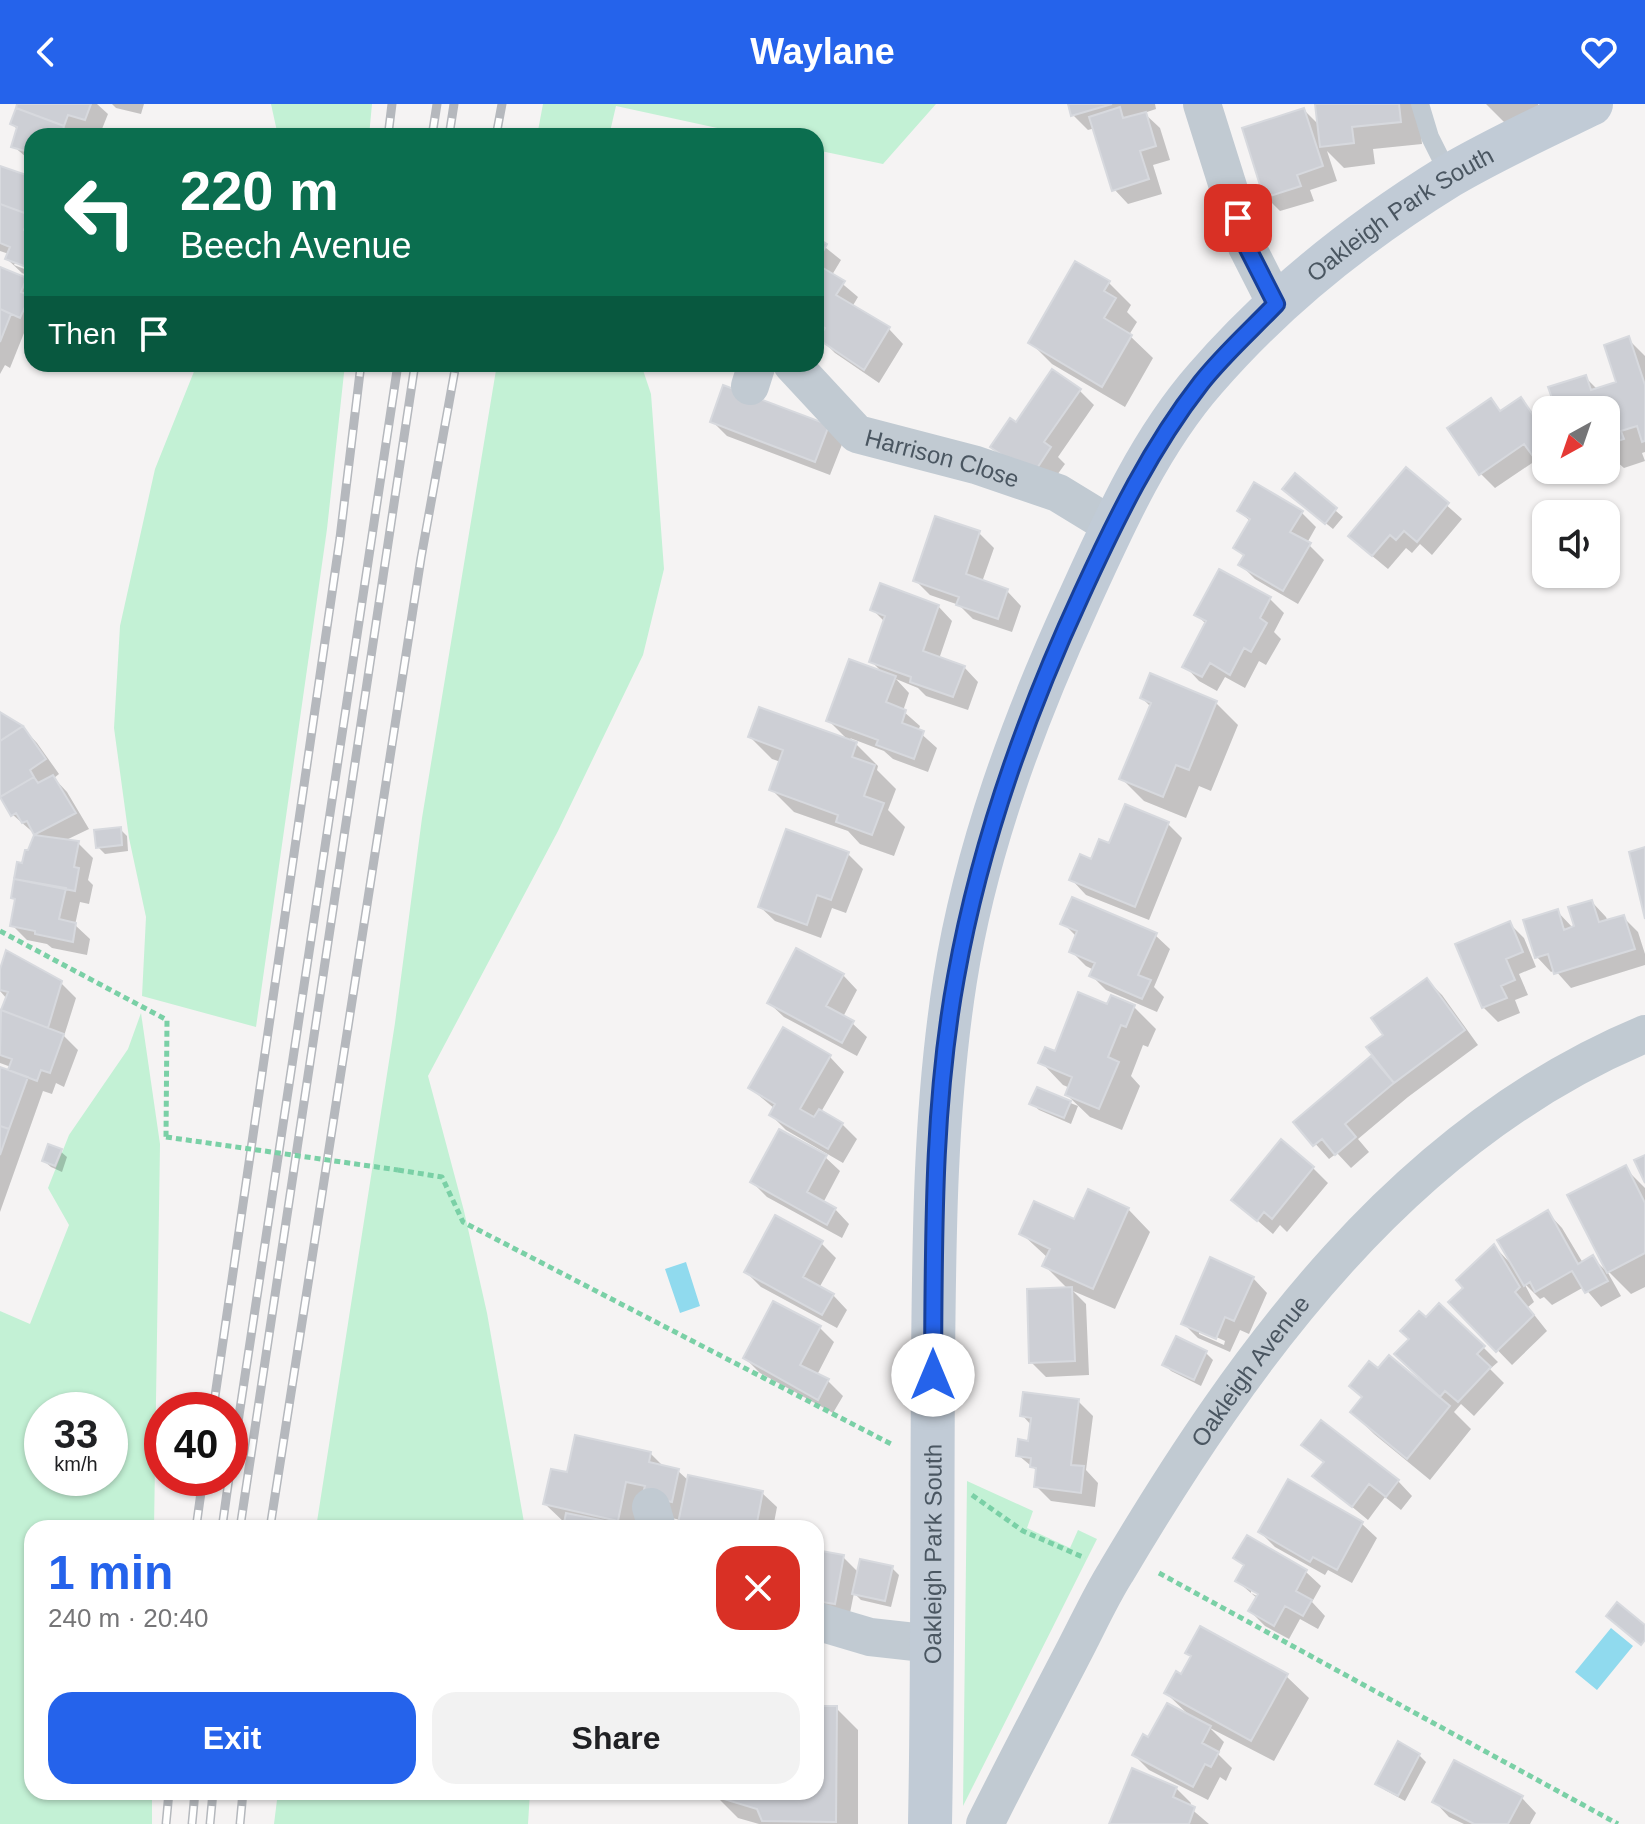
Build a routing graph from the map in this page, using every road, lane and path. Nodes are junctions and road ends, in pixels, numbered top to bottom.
1 (1202, 104) edge
2 (1420, 104) edge
3 (1591, 104) edge
4 (1449, 177) junction
5 (1276, 304) junction
6 (799, 372) edge
7 (1112, 526) junction
8 (0, 931) edge
9 (1645, 1034) edge
10 (932, 1466) junction
11 (1121, 1563) junction
12 (824, 1623) edge
13 (933, 1644) junction
14 (930, 1824) edge
15 (985, 1824) edge
16 (1618, 1824) edge

1 - 5 street
2 - 4 lane
3 - 4 street, Oakleigh Park South
4 - 5 street, Oakleigh Park South
5 - 7 street, Oakleigh Park South
6 - 7 street, Harrison Close
7 - 10 street, Oakleigh Park South
8 - 10 path, bridge
9 - 11 street, Oakleigh Avenue
10 - 11 path
10 - 13 street, Oakleigh Park South
11 - 15 street, Oakleigh Avenue
11 - 16 path
12 - 13 street
13 - 14 street, Oakleigh Park South

